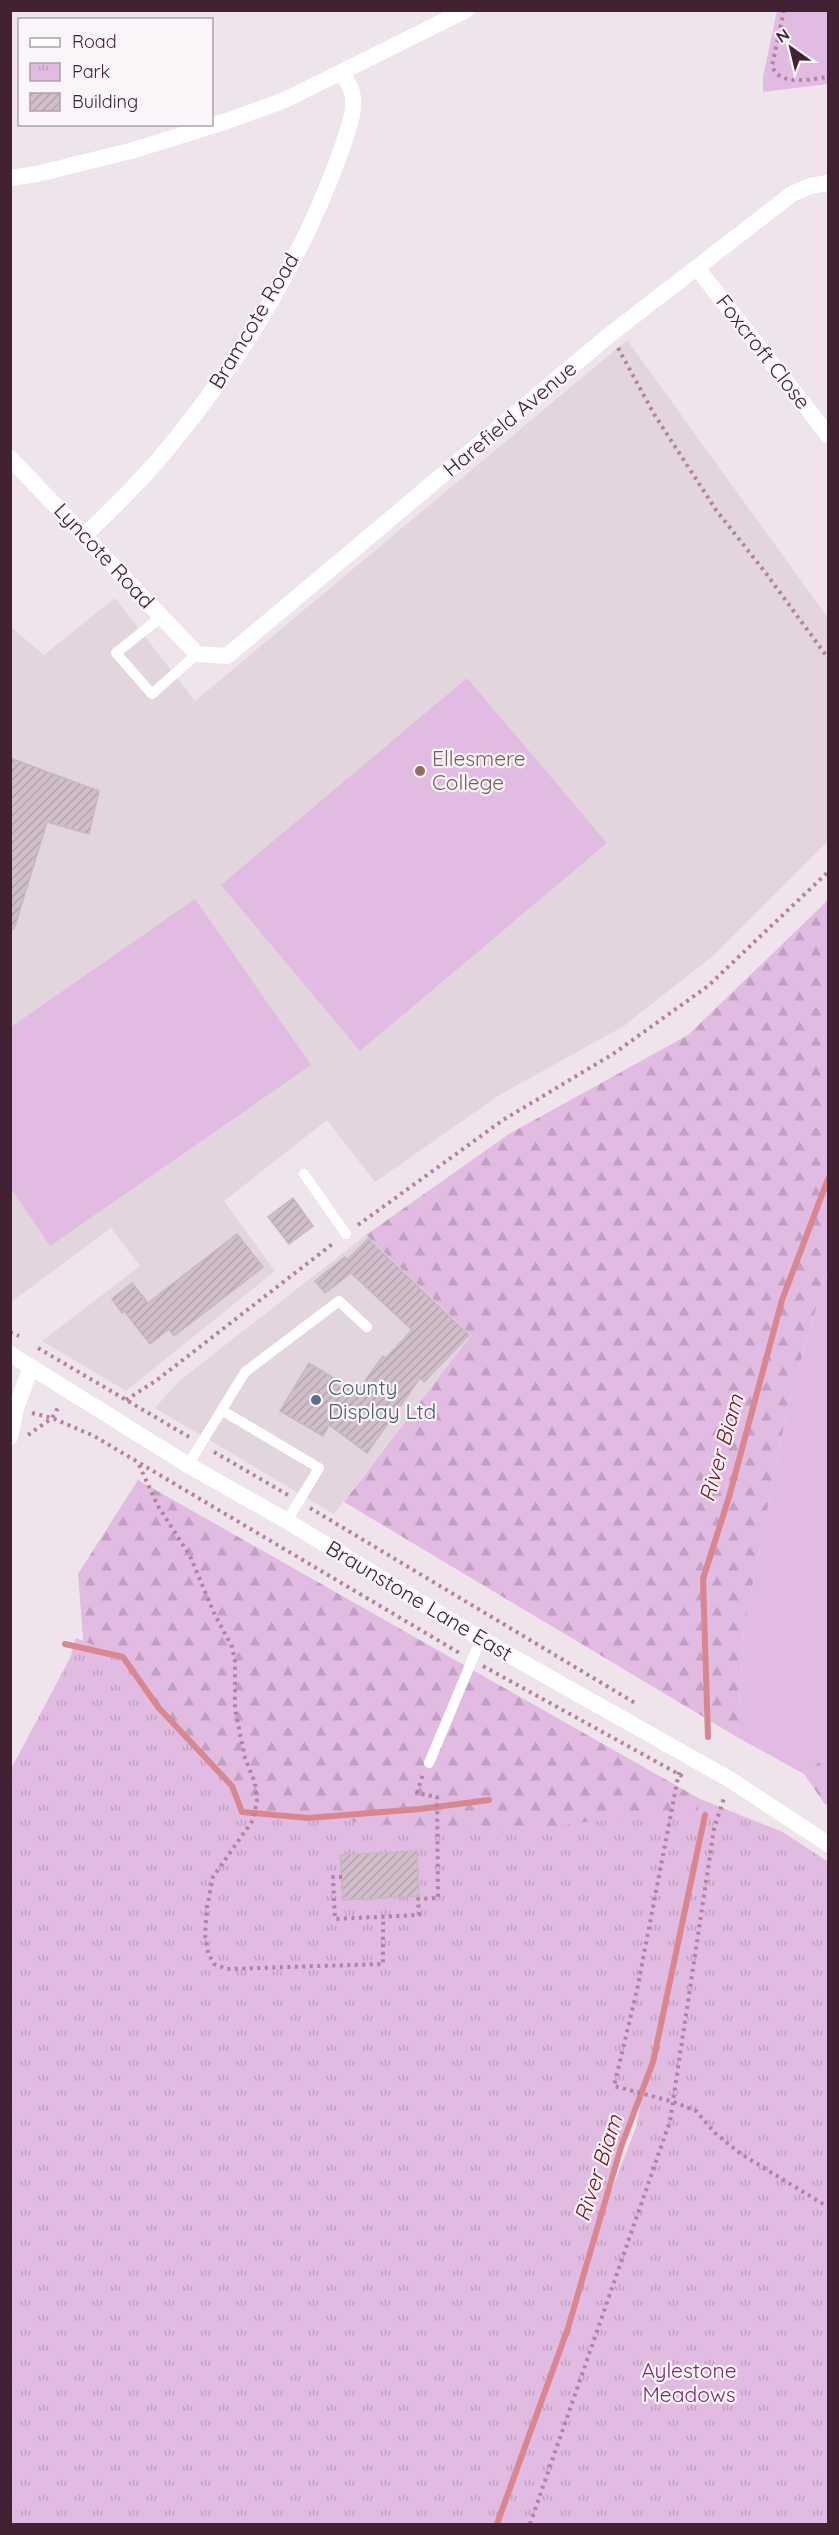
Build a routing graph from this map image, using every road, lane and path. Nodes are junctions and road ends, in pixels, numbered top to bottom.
1 (466, 10) edge
2 (784, 10) edge
3 (342, 73) junction
4 (828, 77) edge
5 (10, 178) edge
6 (828, 183) edge
7 (697, 268) junction
8 (608, 336) junction
9 (828, 435) edge
10 (10, 458) edge
11 (85, 535) junction
12 (161, 616) junction
13 (197, 654) junction
14 (828, 658) edge
15 (828, 872) edge
16 (304, 1174) dead end
17 (346, 1234) junction
18 (367, 1328) dead end
19 (10, 1332) edge
20 (20, 1337) dead end
21 (30, 1343) dead end
22 (10, 1354) edge
23 (31, 1367) junction
24 (79, 1371) junction
25 (68, 1390) junction
26 (126, 1400) junction
27 (16, 1408) junction
28 (223, 1411) junction
29 (52, 1418) junction
30 (19, 1436) edge
31 (201, 1444) junction
32 (139, 1464) junction
33 (188, 1465) junction
34 (299, 1501) junction
35 (287, 1521) junction
36 (481, 1639) junction
37 (472, 1660) junction
38 (641, 1707) dead end
39 (682, 1754) junction
40 (429, 1763) joint
41 (679, 1774) junction
42 (688, 1779) dead end
43 (729, 1779) junction
44 (715, 1793) dead end
45 (724, 1798) junction
46 (828, 1844) edge
47 (342, 1877) dead end
48 (383, 1917) junction
49 (674, 2102) junction
50 (828, 2207) edge
51 (530, 2524) edge

1 - 3 street
2 - 4 path
3 - 5 street
3 - 11 street, Bramcote Road
6 - 7 street, Harefield Avenue
7 - 8 street, Harefield Avenue
7 - 9 street, Foxcroft Close
8 - 13 street, Harefield Avenue
8 - 14 path
10 - 11 street, Lyncote Road
11 - 12 street, Lyncote Road
12 - 13 street, Lyncote Road
12 - 13 lane
15 - 17 path
16 - 17 lane
17 - 26 path
18 - 28 lane
19 - 20 path
21 - 24 path
22 - 23 street, Braunstone Lane East
23 - 25 street, Braunstone Lane East
23 - 27 street
24 - 25 path
24 - 26 path
25 - 29 path
25 - 33 street, Braunstone Lane East
26 - 31 path
27 - 29 path
27 - 30 street
28 - 31 lane
28 - 34 lane
29 - 30 path
29 - 32 path
31 - 33 lane
31 - 34 path
32 - 37 path
32 - 48 path
33 - 35 street, Braunstone Lane East
34 - 35 lane
34 - 38 path
35 - 36 street, Braunstone Lane East
36 - 37 lane
36 - 39 street, Braunstone Lane East
37 - 40 lane
37 - 41 path
39 - 41 path
39 - 43 street, Braunstone Lane East
40 - 48 path
41 - 42 path
41 - 49 path
43 - 45 path
43 - 46 street, Braunstone Lane East
44 - 45 path
45 - 49 path
47 - 48 path
49 - 50 path
49 - 51 path

